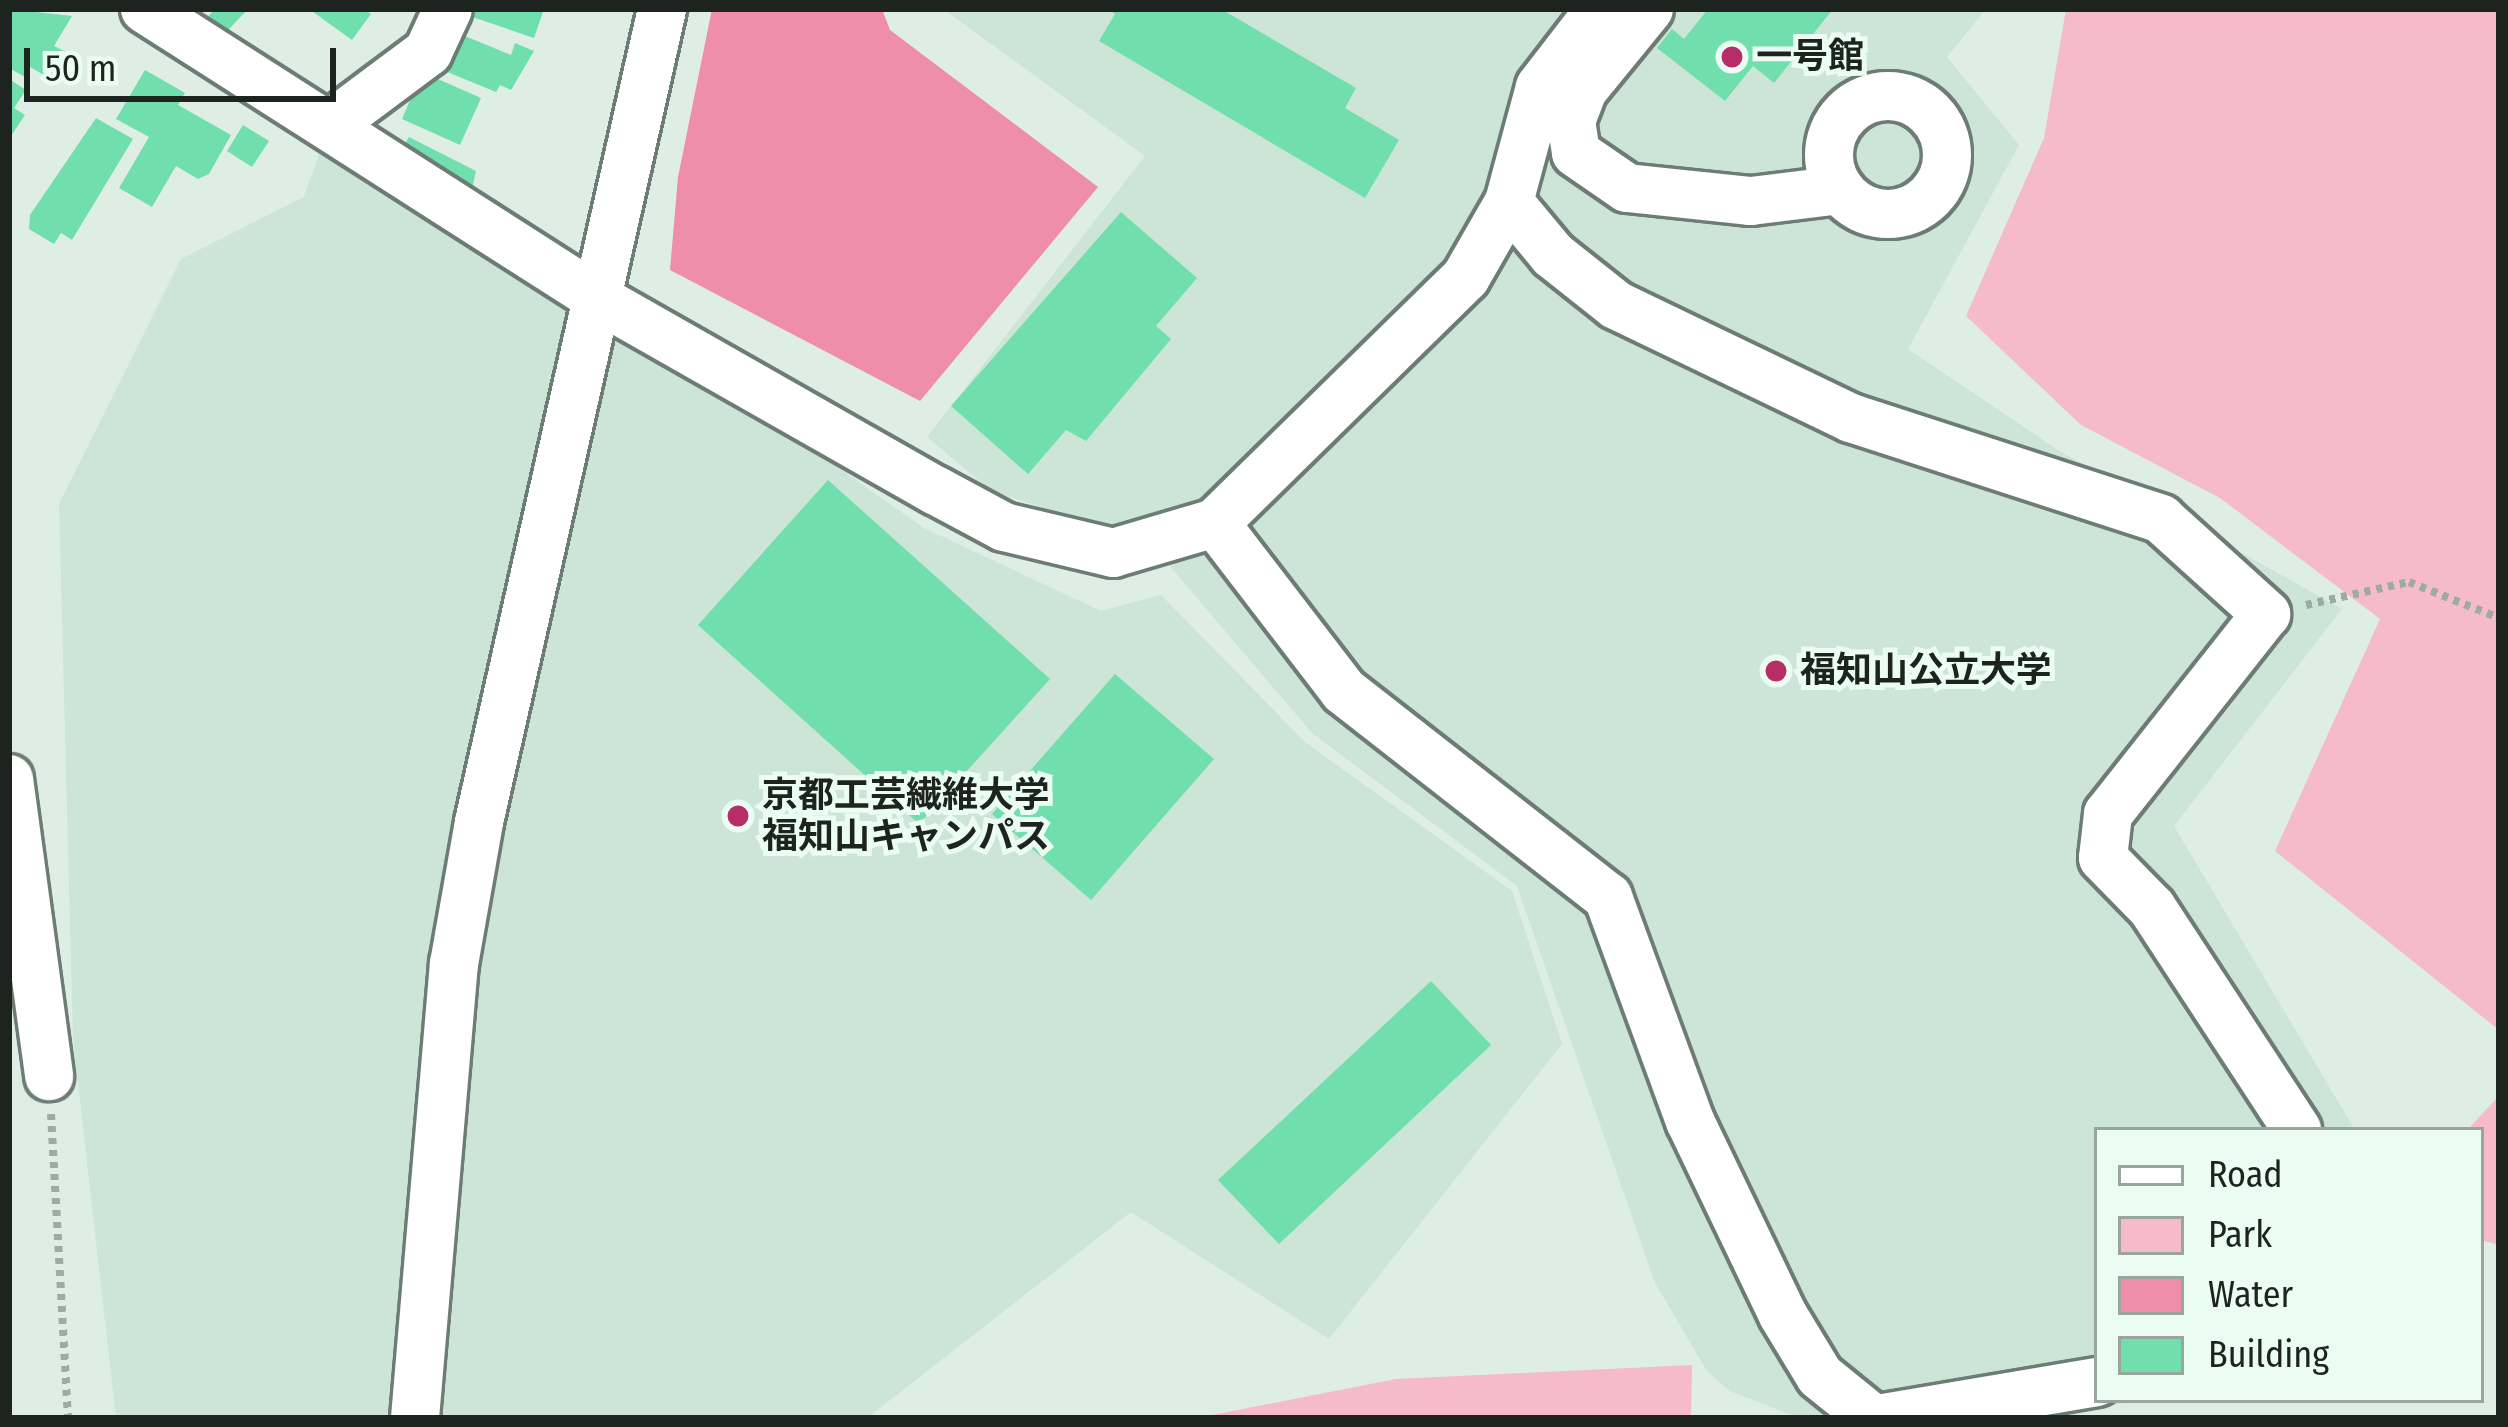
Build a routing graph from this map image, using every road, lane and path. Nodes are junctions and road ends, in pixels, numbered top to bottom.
1 (146, 9) edge
2 (448, 9) edge
3 (662, 9) edge
4 (1600, 9) edge
5 (1649, 9) edge
6 (329, 126) junction
7 (1840, 190) dead end
8 (1509, 202) junction
9 (602, 301) junction
10 (1215, 524) junction
11 (2266, 614) junction
12 (2499, 618) edge
13 (9, 778) edge
14 (49, 1076) joint
15 (2295, 1127) edge
16 (2094, 1383) edge
17 (68, 1418) edge
18 (415, 1418) edge
19 (1872, 1418) edge
20 (1884, 1418) edge

1 - 6 street
2 - 6 street
3 - 9 street
4 - 8 street
5 - 7 street
6 - 9 street
8 - 10 street
8 - 11 street
9 - 10 street
9 - 18 street
10 - 19 street
11 - 12 path
11 - 15 street
13 - 14 street
14 - 17 path
16 - 20 street

